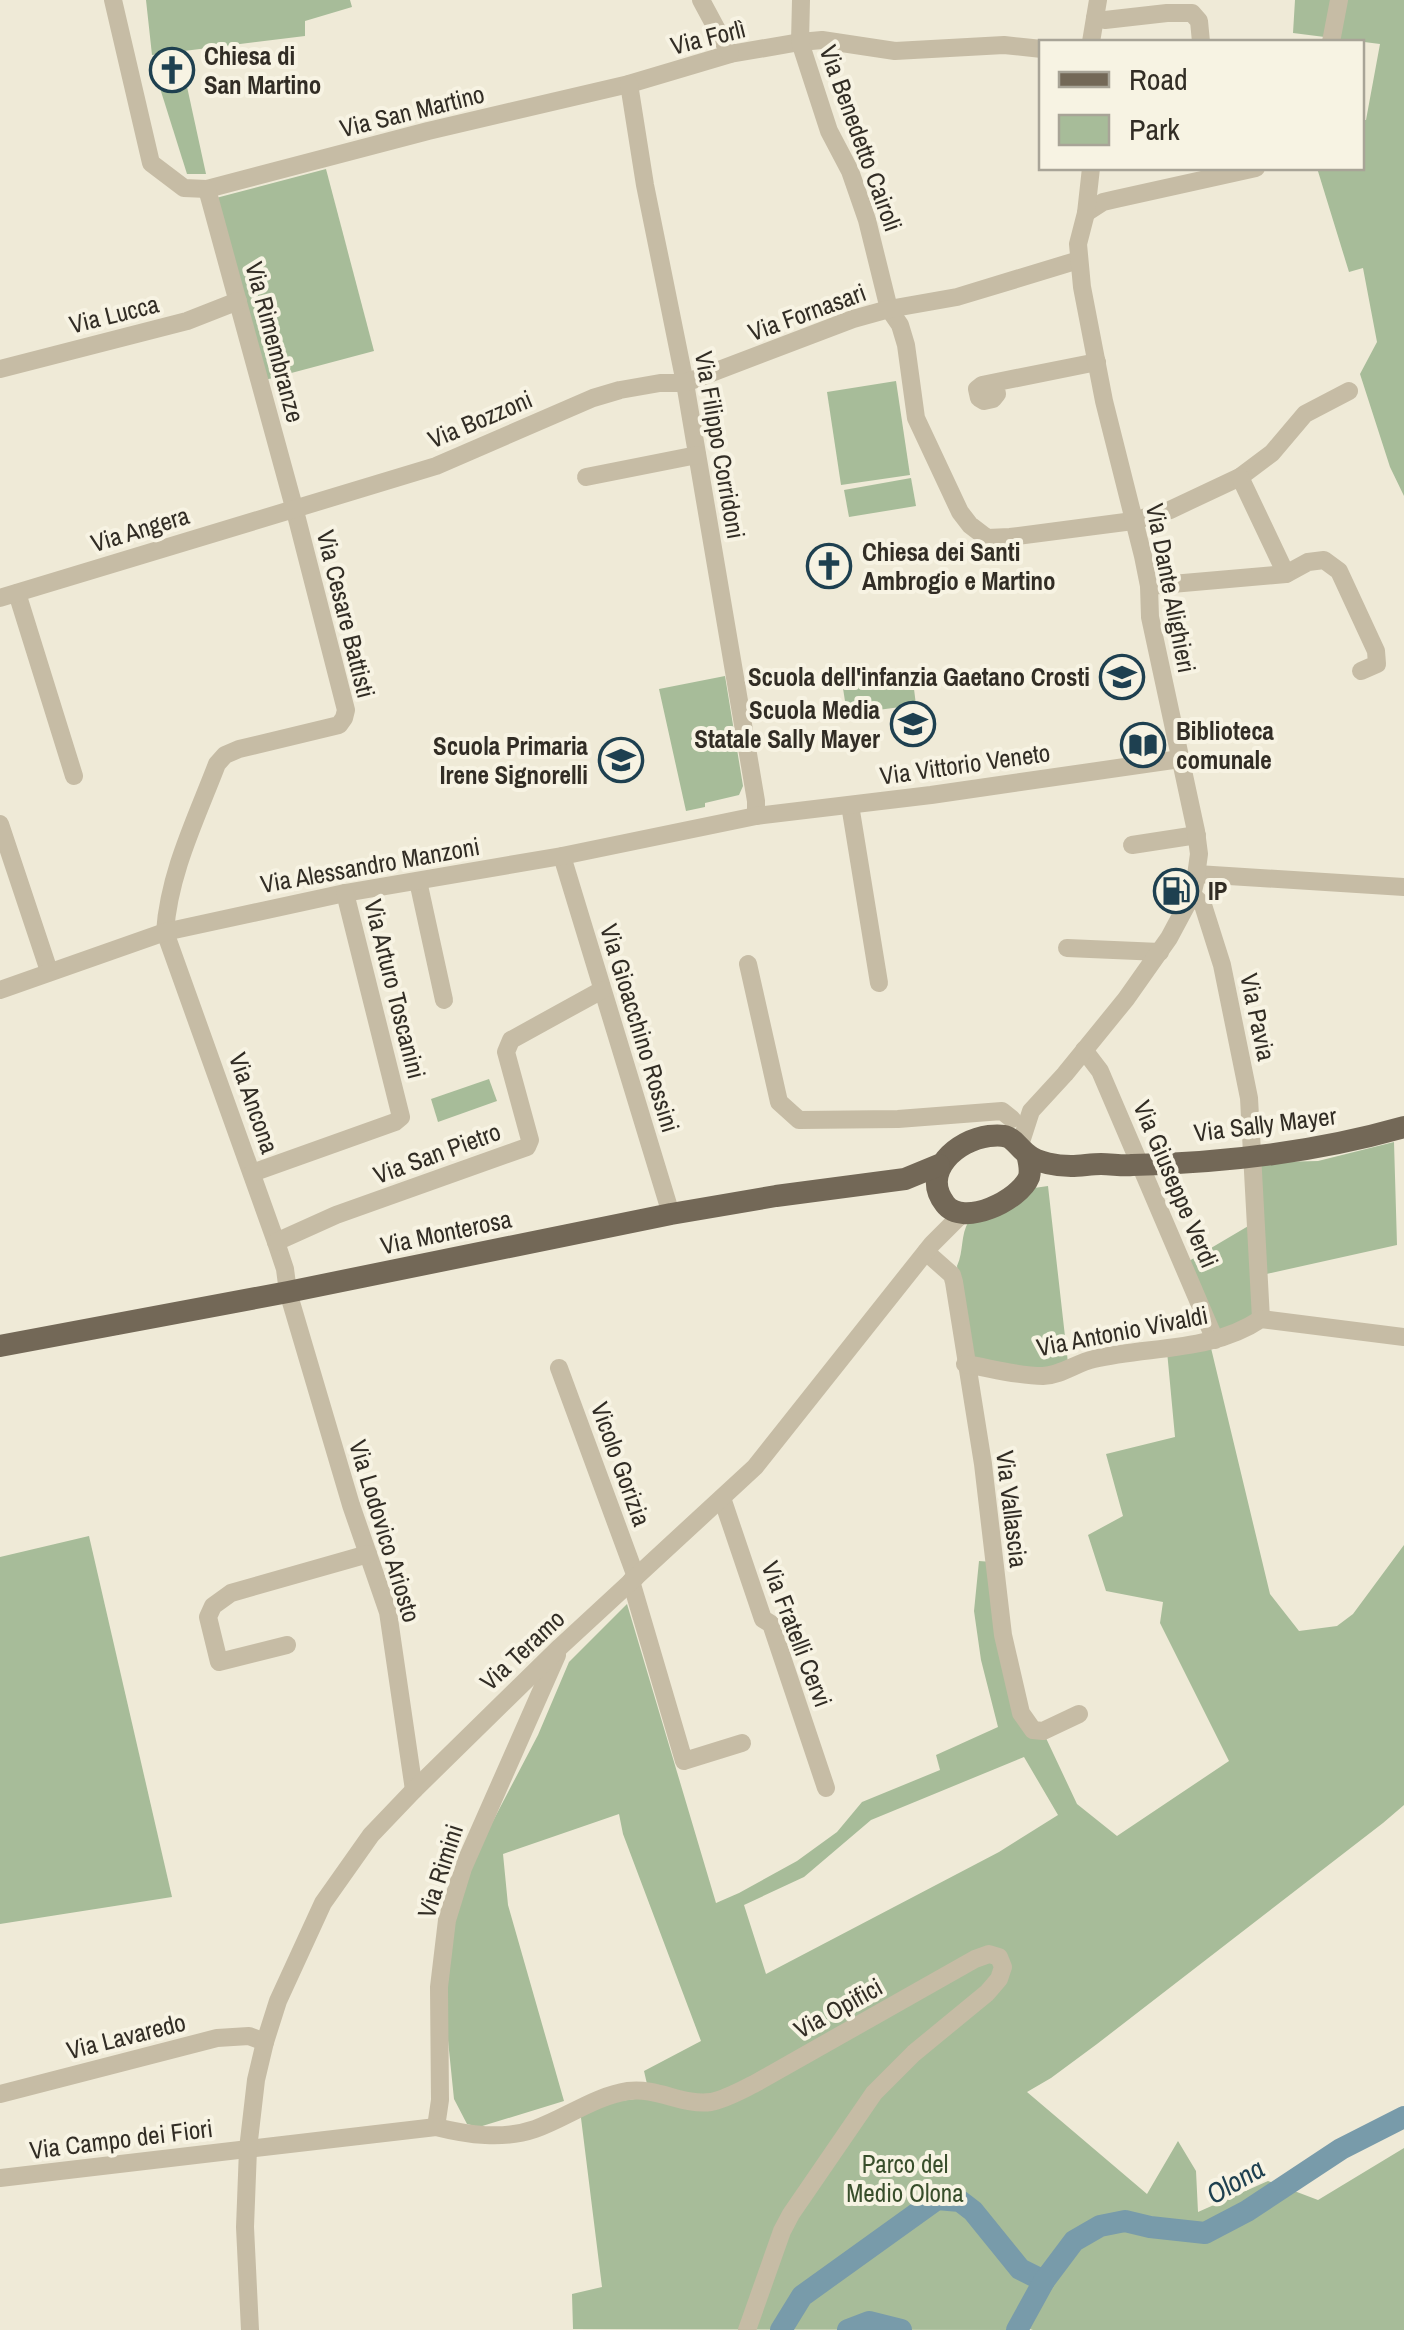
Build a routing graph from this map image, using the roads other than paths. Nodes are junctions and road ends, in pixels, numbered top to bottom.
1 (113, 0) edge
2 (700, 0) edge
3 (801, 0) edge
4 (1339, 0) edge
5 (1096, 9) edge
6 (1091, 40) edge
7 (1201, 40) edge
8 (1331, 40) edge
9 (800, 42) junction
10 (1039, 48) edge
11 (730, 54) junction
12 (629, 84) junction
13 (1235, 170) edge
14 (1091, 173) edge
15 (1204, 173) edge
16 (207, 189) junction
17 (1116, 198) junction
18 (1086, 213) junction
19 (1079, 260) junction
20 (238, 301) junction
21 (889, 309) junction
22 (1097, 362) junction
23 (0, 369) edge
24 (685, 382) junction
25 (994, 383) dead end
26 (1349, 391) dead end
27 (697, 455) junction
28 (586, 477) dead end
29 (1240, 477) junction
30 (294, 508) junction
31 (1133, 522) junction
32 (1286, 574) junction
33 (1149, 586) junction
34 (8, 595) edge
35 (1361, 671) dead end
36 (1180, 759) junction
37 (74, 776) dead end
38 (850, 805) junction
39 (756, 816) junction
40 (0, 824) edge
41 (1197, 835) junction
42 (1132, 845) dead end
43 (562, 856) junction
44 (1197, 874) junction
45 (418, 880) junction
46 (1404, 887) edge
47 (345, 893) junction
48 (1192, 895) junction
49 (164, 932) junction
50 (1067, 948) dead end
51 (1160, 952) junction
52 (748, 964) dead end
53 (50, 971) junction
54 (879, 983) dead end
55 (0, 990) edge
56 (602, 990) junction
57 (444, 1000) dead end
58 (1084, 1050) junction
59 (1056, 1085) junction
60 (1404, 1126) edge
61 (1015, 1138) junction
62 (1251, 1156) junction
63 (1135, 1165) junction
64 (252, 1173) junction
65 (1028, 1179) junction
66 (946, 1192) junction
67 (671, 1214) junction
68 (276, 1242) junction
69 (929, 1248) junction
70 (288, 1292) junction
71 (1260, 1319) junction
72 (1404, 1337) edge
73 (1215, 1340) junction
74 (0, 1346) edge
75 (965, 1364) junction
76 (559, 1368) dead end
77 (722, 1498) junction
78 (368, 1554) junction
79 (634, 1579) junction
80 (286, 1645) dead end
81 (560, 1648) junction
82 (1080, 1714) dead end
83 (742, 1743) dead end
84 (826, 1788) dead end
85 (414, 1790) junction
86 (265, 2042) junction
87 (0, 2094) edge
88 (436, 2127) junction
89 (248, 2149) junction
90 (0, 2178) edge
91 (250, 2330) edge
92 (747, 2330) edge

1 - 16 street
2 - 11 street
3 - 9 street, Via Benedetto Cairoli
4 - 8 street
5 - 6 street
5 - 7 street
9 - 10 street, Via Forlì
9 - 11 street, Via Forlì
9 - 21 street, Via Benedetto Cairoli
11 - 12 street, Via Forlì
12 - 16 street, Via San Martino
12 - 24 street, Via Filippo Corridoni
13 - 15 street
14 - 17 street
14 - 18 street, Via Dante Alighieri
15 - 17 street
16 - 20 street, Via Rimembranze
17 - 18 street
18 - 19 street, Via Dante Alighieri
19 - 21 street, Via Fornasari
19 - 22 street, Via Dante Alighieri
20 - 23 street, Via Lucca
20 - 30 street, Via Rimembranze
21 - 24 street, Via Fornasari
21 - 31 street, Via Benedetto Cairoli
22 - 25 street
22 - 31 street, Via Dante Alighieri
24 - 27 street, Via Filippo Corridoni
24 - 30 street, Via Bozzoni
26 - 29 street, Via Benedetto Cairoli
27 - 28 street
27 - 39 street, Via Filippo Corridoni
29 - 31 street, Via Benedetto Cairoli
29 - 32 street
30 - 34 street, Via Angera
30 - 49 street, Via Cesare Battisti
31 - 33 street, Via Dante Alighieri
32 - 33 street
32 - 35 street
33 - 36 street, Via Dante Alighieri
34 - 37 street
36 - 38 street, Via Vittorio Veneto
36 - 41 street, Via Dante Alighieri
38 - 39 street, Via Vittorio Veneto
38 - 54 street
39 - 43 street, Via Alessandro Manzoni
40 - 53 street
41 - 42 street
41 - 44 street, Via Dante Alighieri
43 - 45 street, Via Alessandro Manzoni
43 - 56 street, Via Gioacchino Rossini
44 - 46 street
44 - 48 street, Via Dante Alighieri
45 - 47 street, Via Alessandro Manzoni
45 - 57 street
47 - 49 street, Via Alessandro Manzoni
47 - 64 street, Via Arturo Toscanini
48 - 51 street, Via Dante Alighieri
48 - 62 street, Via Pavia
49 - 53 street, Via Alessandro Manzoni
49 - 64 street, Via Ancona
50 - 51 street
51 - 58 street, Via Dante Alighieri
52 - 61 street
53 - 55 street, Via Alessandro Manzoni
56 - 67 street, Via Gioacchino Rossini
56 - 68 street, Via San Pietro
58 - 59 street, Via Dante Alighieri
58 - 63 street, Via Giuseppe Verdi
59 - 61 street, Via Dante Alighieri
59 - 61 street, Via Dante Alighieri
60 - 62 main road, Via Sally Mayer
61 - 63 main road, Via Sally Mayer
61 - 65 main road
61 - 66 main road
62 - 63 main road, Via Sally Mayer
62 - 71 street, Via Pavia
63 - 65 main road, Via Sally Mayer
63 - 73 street, Via Giuseppe Verdi
64 - 68 street, Via Ancona
65 - 66 main road
66 - 67 main road, Via Monterosa
66 - 69 street, Via Teramo
67 - 70 main road, Via Monterosa
68 - 70 street, Via Ancona
69 - 75 street, Via Vallascia
69 - 77 street, Via Teramo
70 - 74 main road, Via Monterosa
70 - 78 street, Via Lodovico Ariosto
71 - 72 street
71 - 73 street, Via Antonio Vivaldi
73 - 75 street, Via Antonio Vivaldi
75 - 82 street, Via Vallascia
76 - 79 street, Vicolo Gorizia
77 - 79 street, Via Teramo
77 - 84 street, Via Fratelli Cervi
78 - 80 street
78 - 85 street, Via Lodovico Ariosto
79 - 81 street, Via Teramo
79 - 83 street, Vicolo Gorizia
81 - 85 street, Via Teramo
81 - 88 street, Via Rimini
85 - 86 street, Via Teramo
86 - 87 street, Via Lavaredo
86 - 89 street, Via Teramo
88 - 89 street, Via Opifici
88 - 92 street, Via Opifici
89 - 90 street, Via Campo dei Fiori
89 - 91 street, Via Teramo

